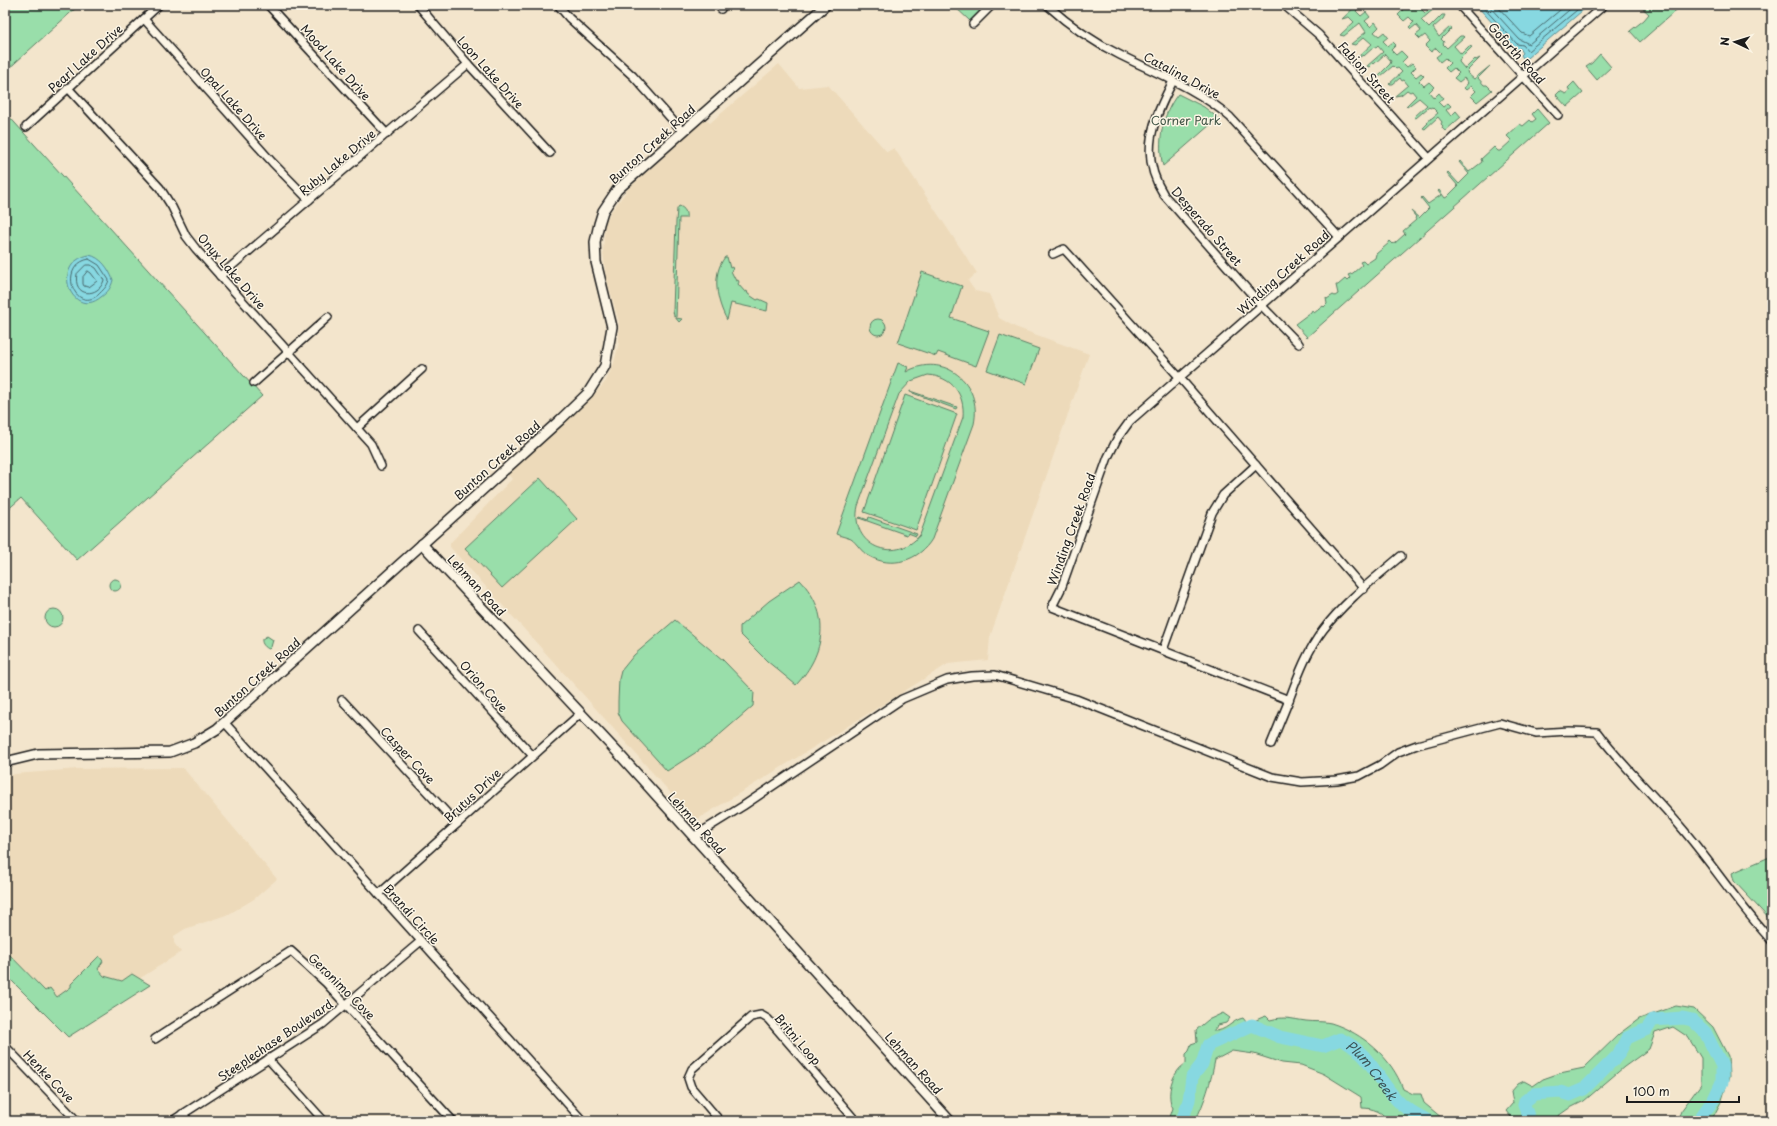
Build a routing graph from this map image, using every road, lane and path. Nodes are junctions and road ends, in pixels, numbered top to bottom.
1 (159, 5) edge
2 (268, 5) edge
3 (418, 5) edge
4 (558, 5) edge
5 (826, 5) edge
6 (992, 5) edge
7 (1047, 5) edge
8 (1284, 5) edge
9 (1459, 5) edge
10 (1604, 5) edge
11 (144, 19) junction
12 (973, 24) dead end
13 (468, 64) junction
14 (1524, 76) junction
15 (1173, 81) junction
16 (68, 88) junction
17 (1558, 115) dead end
18 (26, 127) dead end
19 (682, 132) junction
20 (387, 134) junction
21 (550, 153) dead end
22 (1429, 158) junction
23 (309, 200) junction
24 (1339, 237) junction
25 (1053, 254) dead end
26 (220, 276) junction
27 (1262, 306) junction
28 (328, 317) dead end
29 (1299, 344) dead end
30 (289, 352) junction
31 (422, 369) dead end
32 (1180, 378) junction
33 (254, 383) dead end
34 (357, 428) junction
35 (1256, 465) junction
36 (382, 466) dead end
37 (422, 544) junction
38 (1401, 556) dead end
39 (1364, 589) junction
40 (419, 631) dead end
41 (1163, 650) junction
42 (342, 700) dead end
43 (1289, 700) junction
44 (581, 713) junction
45 (225, 723) junction
46 (1271, 744) dead end
47 (532, 755) junction
48 (5, 762) edge
49 (457, 824) junction
50 (693, 837) junction
51 (379, 894) junction
52 (421, 941) junction
53 (1772, 941) edge
54 (347, 1005) junction
55 (155, 1039) dead end
56 (5, 1046) edge
57 (268, 1059) junction
58 (182, 1114) junction
59 (77, 1121) edge
60 (172, 1121) edge
61 (189, 1121) edge
62 (324, 1121) edge
63 (453, 1121) edge
64 (583, 1121) edge
65 (720, 1121) edge
66 (856, 1121) edge
67 (950, 1121) edge

1 - 11 street, Pearl Lake Drive
2 - 20 street, Mood Lake Drive
3 - 13 street, Loon Lake Drive
4 - 19 street
5 - 19 street, Bunton Creek Road
6 - 12 street
7 - 15 street, Catalina Drive
8 - 22 street, Fabion Street
9 - 14 street, Goforth Road
10 - 14 street, Winding Creek Road
11 - 16 street, Pearl Lake Drive
11 - 23 street, Opal Lake Drive
13 - 20 street, Ruby Lake Drive
13 - 21 street, Loon Lake Drive
14 - 17 street, Goforth Road
14 - 22 street, Winding Creek Road
15 - 24 street, Catalina Drive
15 - 27 street, Desperado Street
16 - 18 street, Pearl Lake Drive
16 - 26 street, Onyx Lake Drive
19 - 37 street, Bunton Creek Road
20 - 23 street, Ruby Lake Drive
22 - 24 street, Winding Creek Road
23 - 26 street, Ruby Lake Drive
24 - 27 street, Winding Creek Road
25 - 32 street
26 - 30 street, Onyx Lake Drive
27 - 29 street, Desperado Street
27 - 32 street, Winding Creek Road
28 - 30 street
30 - 33 street
30 - 34 street, Onyx Lake Drive
31 - 34 street
32 - 35 street
32 - 41 street, Winding Creek Road
34 - 36 street, Onyx Lake Drive
35 - 39 street
35 - 41 street
37 - 44 street, Lehman Road
37 - 45 street, Bunton Creek Road
38 - 39 street
39 - 43 street
40 - 47 street, Orion Cove
41 - 43 street
42 - 49 street, Casper Cove
43 - 46 street
44 - 47 street, Brutus Drive
44 - 50 street, Lehman Road
45 - 48 street, Bunton Creek Road
45 - 51 street, Brandi Circle
47 - 49 street, Brutus Drive
49 - 51 street, Brutus Drive
50 - 53 street
50 - 67 street, Lehman Road
51 - 52 street, Brandi Circle
52 - 54 street, Steeplechase Boulevard
52 - 64 street, Brandi Circle
54 - 55 street, Geronimo Cove
54 - 57 street, Steeplechase Boulevard
54 - 63 street, Geronimo Cove
56 - 59 street, Henke Cove
57 - 58 street, Steeplechase Boulevard
57 - 62 street
58 - 60 street, Steeplechase Boulevard
58 - 61 street
65 - 66 street, Britni Loop

